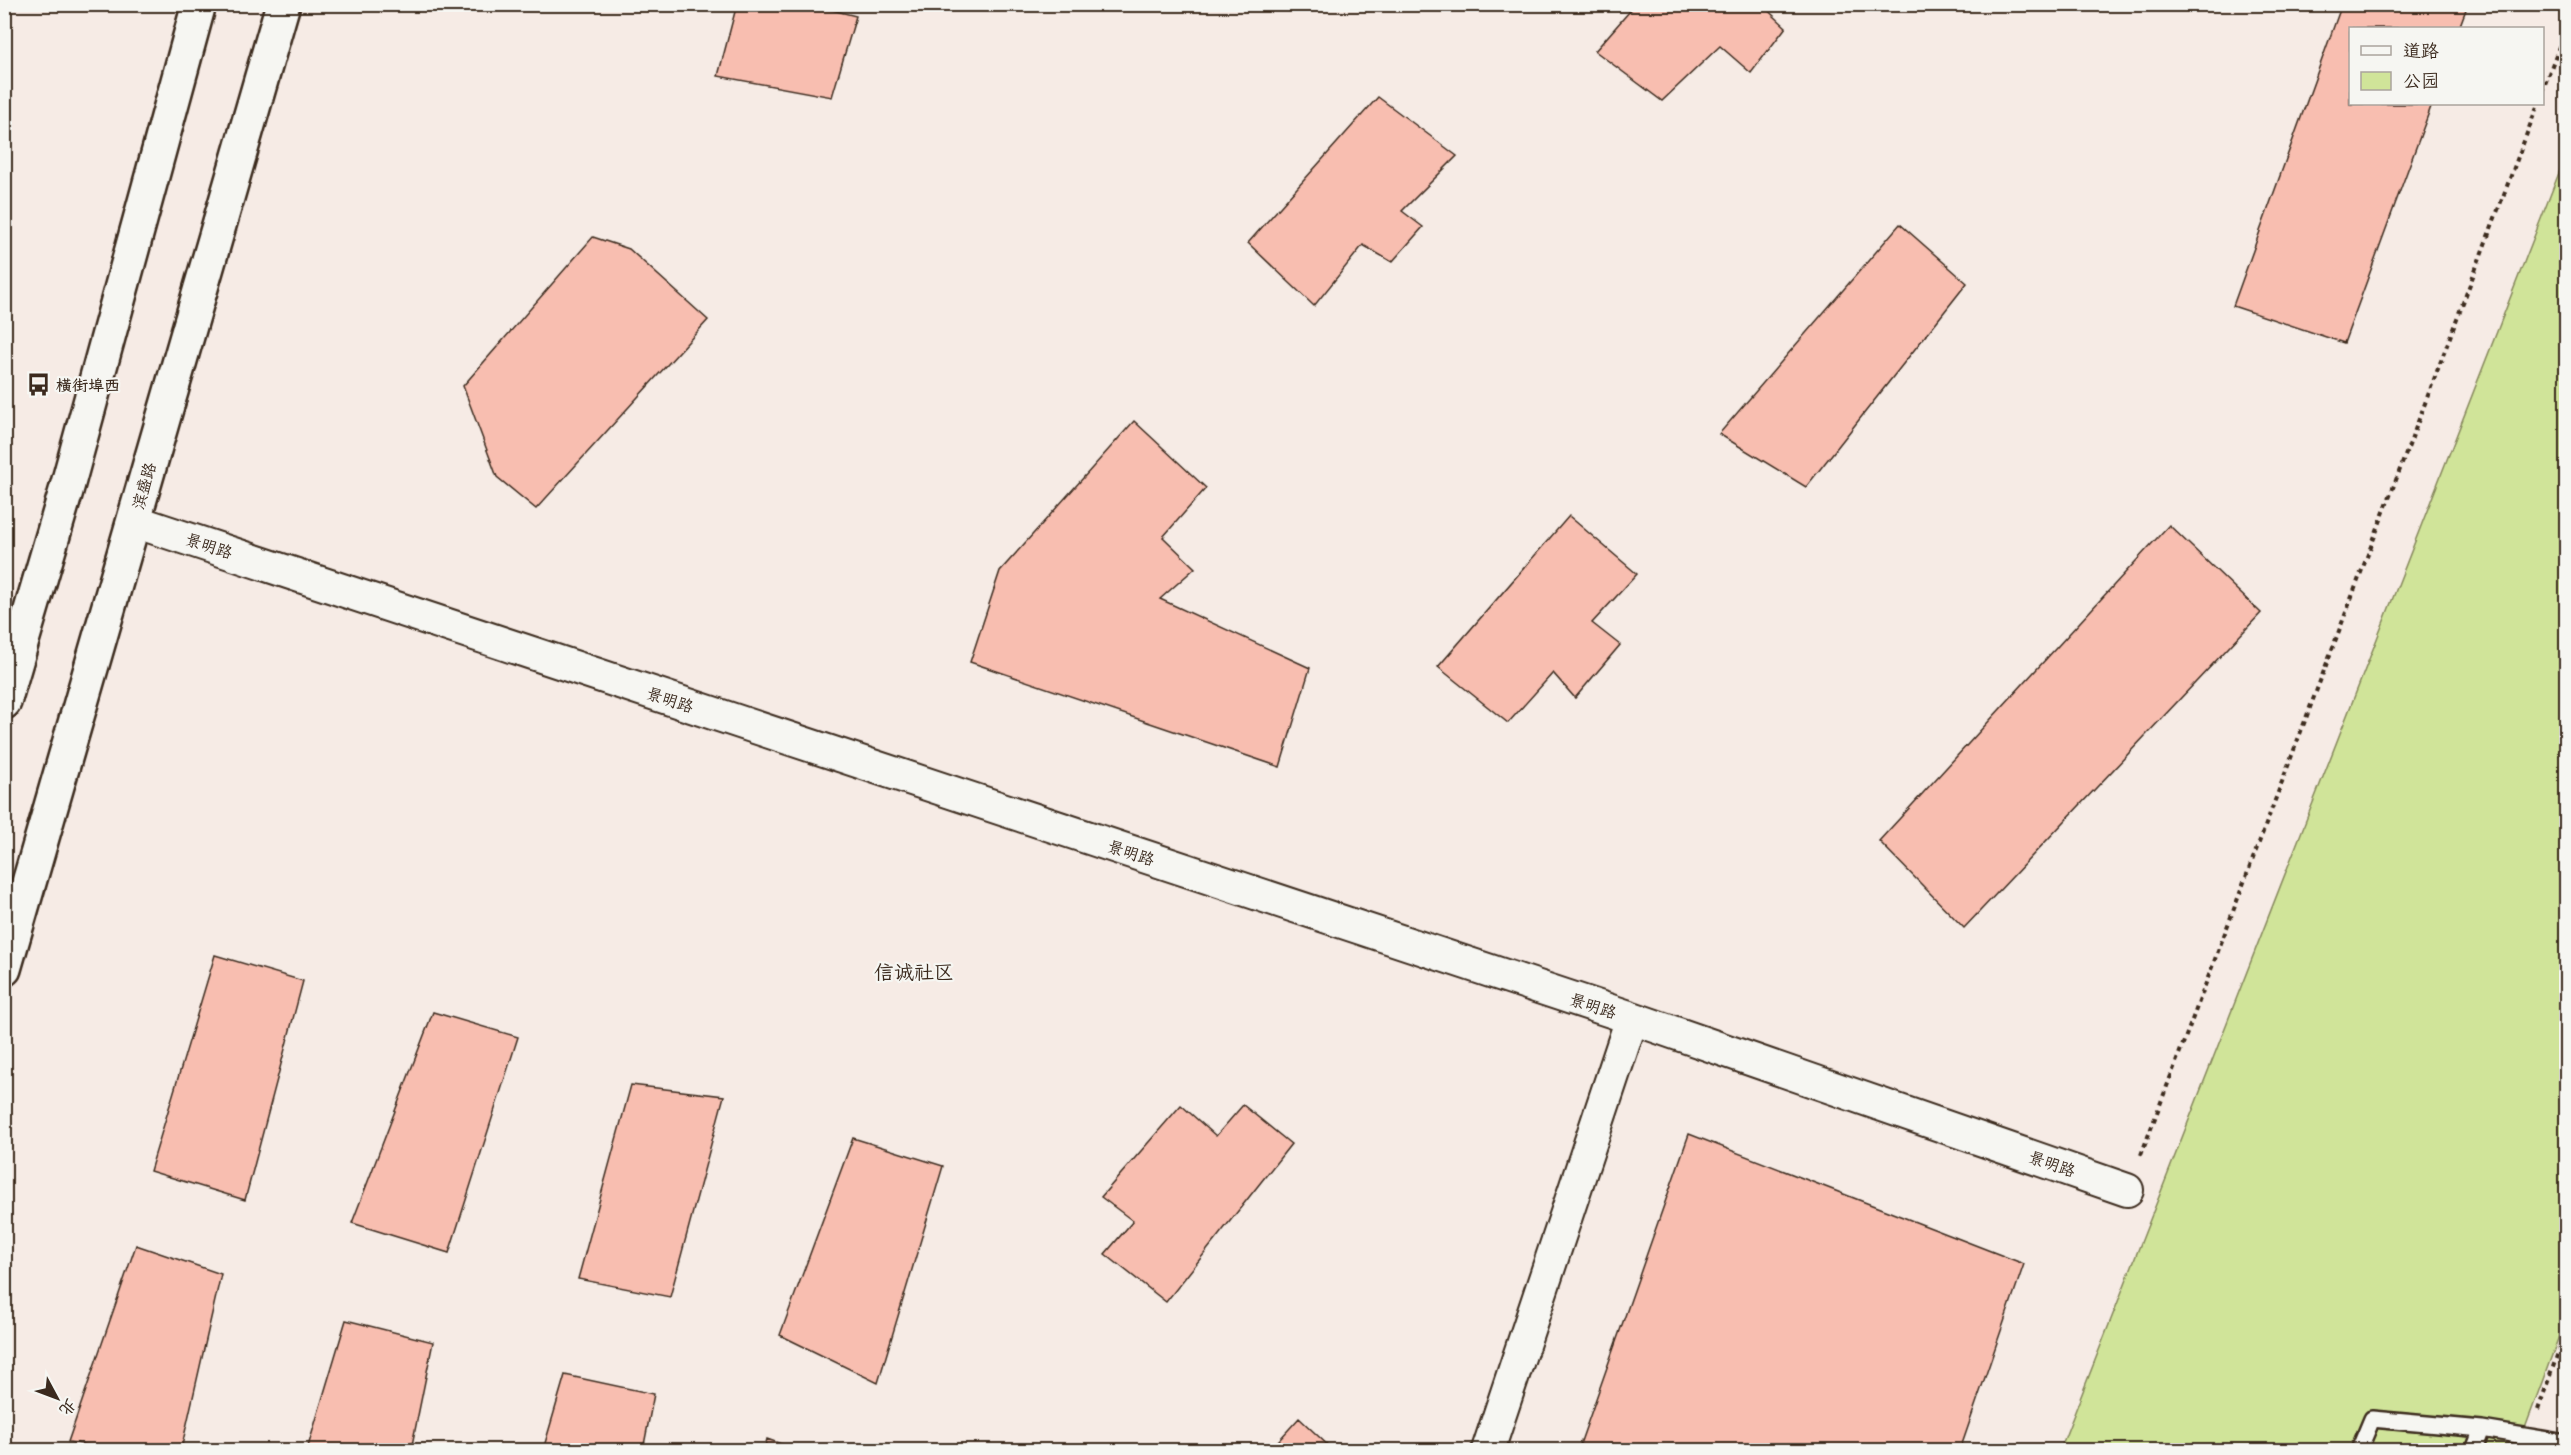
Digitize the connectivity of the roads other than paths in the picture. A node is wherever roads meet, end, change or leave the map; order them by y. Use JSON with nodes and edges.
{"nodes":[{"id":1,"x":199,"y":4,"type":"edge"},
{"id":2,"x":283,"y":4,"type":"edge"},
{"id":3,"x":134,"y":521,"type":"junction"},
{"id":4,"x":4,"y":702,"type":"edge"},
{"id":5,"x":4,"y":969,"type":"edge"},
{"id":6,"x":1632,"y":1018,"type":"junction"},
{"id":7,"x":2127,"y":1190,"type":"road end"},
{"id":8,"x":2482,"y":1429,"type":"junction"},
{"id":9,"x":2566,"y":1443,"type":"edge"},
{"id":10,"x":1488,"y":1450,"type":"edge"},
{"id":11,"x":2360,"y":1450,"type":"edge"},
{"id":12,"x":2474,"y":1450,"type":"edge"}],
"edges":[{"from":1,"to":4,"type":"main road"},
{"from":2,"to":3,"type":"main road","name":"滨盛路"},
{"from":3,"to":5,"type":"main road","name":"滨盛路"},
{"from":3,"to":6,"type":"street","name":"景明路"},
{"from":6,"to":7,"type":"street","name":"景明路"},
{"from":6,"to":10,"type":"street"},
{"from":8,"to":9,"type":"lane"},
{"from":8,"to":11,"type":"lane"},
{"from":8,"to":12,"type":"lane"}]}
